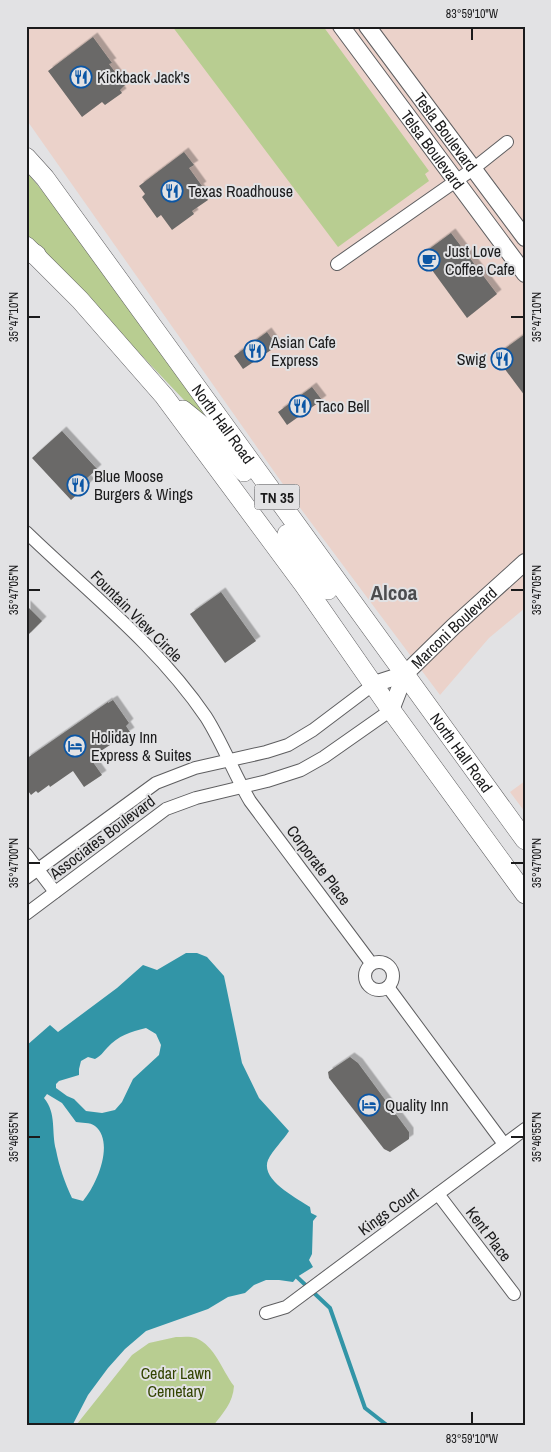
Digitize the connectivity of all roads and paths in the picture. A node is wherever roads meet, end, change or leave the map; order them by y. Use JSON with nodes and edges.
{"nodes":[{"id":1,"x":341,"y":26,"type":"edge"},
{"id":2,"x":367,"y":26,"type":"edge"},
{"id":3,"x":507,"y":142,"type":"dead end"},
{"id":4,"x":26,"y":157,"type":"edge"},
{"id":5,"x":473,"y":169,"type":"junction"},
{"id":6,"x":456,"y":180,"type":"junction"},
{"id":7,"x":525,"y":238,"type":"edge"},
{"id":8,"x":29,"y":250,"type":"edge"},
{"id":9,"x":337,"y":264,"type":"dead end"},
{"id":10,"x":525,"y":274,"type":"edge"},
{"id":11,"x":164,"y":396,"type":"junction"},
{"id":12,"x":26,"y":532,"type":"edge"},
{"id":13,"x":525,"y":562,"type":"edge"},
{"id":14,"x":405,"y":674,"type":"junction"},
{"id":15,"x":374,"y":684,"type":"junction"},
{"id":16,"x":391,"y":710,"type":"junction"},
{"id":17,"x":230,"y":760,"type":"junction"},
{"id":18,"x":242,"y":787,"type":"junction"},
{"id":19,"x":525,"y":840,"type":"edge"},
{"id":20,"x":26,"y":854,"type":"edge"},
{"id":21,"x":38,"y":869,"type":"junction"},
{"id":22,"x":26,"y":878,"type":"edge"},
{"id":23,"x":56,"y":892,"type":"junction"},
{"id":24,"x":525,"y":894,"type":"edge"},
{"id":25,"x":26,"y":914,"type":"edge"},
{"id":26,"x":371,"y":963,"type":"junction"},
{"id":27,"x":388,"y":987,"type":"junction"},
{"id":28,"x":525,"y":1129,"type":"edge"},
{"id":29,"x":504,"y":1144,"type":"junction"},
{"id":30,"x":438,"y":1194,"type":"junction"},
{"id":31,"x":514,"y":1294,"type":"dead end"},
{"id":32,"x":266,"y":1313,"type":"dead end"}],
"edges":[{"from":1,"to":6,"type":"main road","name":"Telsa Boulevard"},
{"from":2,"to":5,"type":"main road","name":"Tesla Boulevard"},
{"from":3,"to":5,"type":"street"},
{"from":4,"to":14,"type":"main road","name":"North Hall Road","number":"TN 35"},
{"from":5,"to":6,"type":"street"},
{"from":5,"to":7,"type":"main road","name":"Tesla Boulevard"},
{"from":6,"to":9,"type":"street"},
{"from":6,"to":10,"type":"main road","name":"Telsa Boulevard"},
{"from":8,"to":11,"type":"main road","name":"North Hall Road","number":"TN 35"},
{"from":11,"to":14,"type":"main road"},
{"from":11,"to":15,"type":"main road","name":"North Hall Road","number":"TN 35"},
{"from":12,"to":17,"type":"street","name":"Fountain View Circle"},
{"from":13,"to":14,"type":"main road","name":"Marconi Boulevard"},
{"from":14,"to":15,"type":"main road","name":"Marconi Boulevard"},
{"from":14,"to":16,"type":"main road","name":"Marconi Boulevard"},
{"from":14,"to":19,"type":"main road","name":"North Hall Road","number":"TN 35"},
{"from":15,"to":16,"type":"main road","name":"North Hall Road","number":"TN 35"},
{"from":15,"to":17,"type":"street","name":"Associates Boulevard"},
{"from":16,"to":18,"type":"street","name":"Associates Boulevard"},
{"from":16,"to":24,"type":"main road","name":"North Hall Road","number":"TN 35"},
{"from":17,"to":18,"type":"street","name":"Fountain View Circle"},
{"from":17,"to":21,"type":"street","name":"Associates Boulevard"},
{"from":18,"to":23,"type":"street","name":"Associates Boulevard"},
{"from":18,"to":26,"type":"street","name":"Corporate Place"},
{"from":20,"to":21,"type":"street"},
{"from":21,"to":22,"type":"street","name":"Associates Boulevard"},
{"from":21,"to":23,"type":"street"},
{"from":23,"to":25,"type":"street","name":"Associates Boulevard"},
{"from":26,"to":27,"type":"street"},
{"from":26,"to":27,"type":"street"},
{"from":27,"to":29,"type":"street"},
{"from":28,"to":29,"type":"street","name":"Kings Court"},
{"from":29,"to":30,"type":"street","name":"Kings Court"},
{"from":30,"to":31,"type":"street","name":"Kent Place"},
{"from":30,"to":32,"type":"street","name":"Kings Court"}]}
